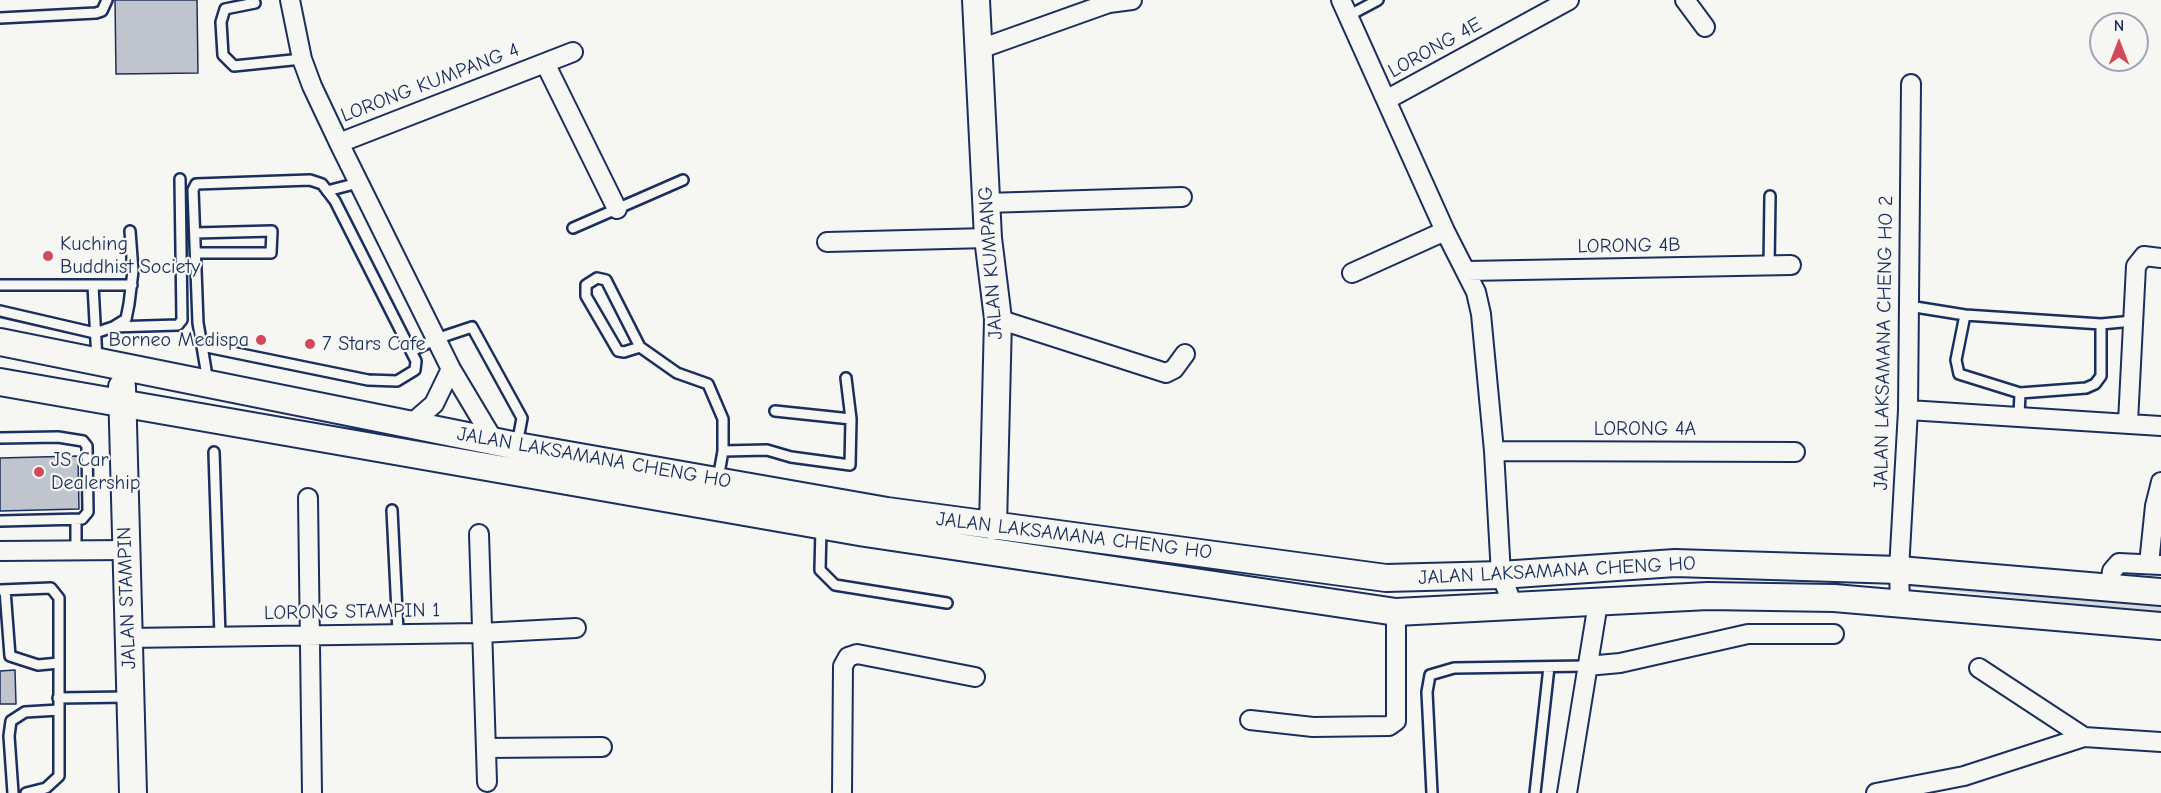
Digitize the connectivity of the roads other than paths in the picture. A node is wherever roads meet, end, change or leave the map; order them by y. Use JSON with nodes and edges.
{"nodes":[{"id":1,"x":107,"y":0,"type":"edge"},
{"id":2,"x":290,"y":0,"type":"edge"},
{"id":3,"x":976,"y":0,"type":"edge"},
{"id":4,"x":1132,"y":0,"type":"edge"},
{"id":5,"x":1378,"y":0,"type":"edge"},
{"id":6,"x":1569,"y":0,"type":"edge"},
{"id":7,"x":1685,"y":0,"type":"edge"},
{"id":8,"x":255,"y":3,"type":"dead end"},
{"id":9,"x":1344,"y":8,"type":"edge"},
{"id":10,"x":0,"y":18,"type":"edge"},
{"id":11,"x":1705,"y":27,"type":"dead end"},
{"id":12,"x":978,"y":50,"type":"junction"},
{"id":13,"x":573,"y":52,"type":"dead end"},
{"id":14,"x":302,"y":59,"type":"junction"},
{"id":15,"x":545,"y":63,"type":"junction"},
{"id":16,"x":1911,"y":84,"type":"dead end"},
{"id":17,"x":1386,"y":100,"type":"junction"},
{"id":18,"x":339,"y":143,"type":"junction"},
{"id":19,"x":180,"y":179,"type":"dead end"},
{"id":20,"x":683,"y":180,"type":"dead end"},
{"id":21,"x":358,"y":183,"type":"junction"},
{"id":22,"x":327,"y":191,"type":"junction"},
{"id":23,"x":1770,"y":196,"type":"dead end"},
{"id":24,"x":1182,"y":197,"type":"dead end"},
{"id":25,"x":986,"y":203,"type":"junction"},
{"id":26,"x":617,"y":209,"type":"junction"},
{"id":27,"x":573,"y":228,"type":"dead end"},
{"id":28,"x":130,"y":231,"type":"dead end"},
{"id":29,"x":1445,"y":231,"type":"junction"},
{"id":30,"x":195,"y":233,"type":"junction"},
{"id":31,"x":988,"y":238,"type":"junction"},
{"id":32,"x":827,"y":242,"type":"dead end"},
{"id":33,"x":197,"y":253,"type":"junction"},
{"id":34,"x":2161,"y":258,"type":"edge"},
{"id":35,"x":1791,"y":266,"type":"dead end"},
{"id":36,"x":1769,"y":267,"type":"junction"},
{"id":37,"x":1467,"y":271,"type":"junction"},
{"id":38,"x":1352,"y":273,"type":"dead end"},
{"id":39,"x":0,"y":285,"type":"edge"},
{"id":40,"x":93,"y":285,"type":"junction"},
{"id":41,"x":132,"y":285,"type":"junction"},
{"id":42,"x":1909,"y":306,"type":"junction"},
{"id":43,"x":0,"y":310,"type":"edge"},
{"id":44,"x":1965,"y":315,"type":"junction"},
{"id":45,"x":998,"y":319,"type":"junction"},
{"id":46,"x":2133,"y":321,"type":"junction"},
{"id":47,"x":2101,"y":324,"type":"junction"},
{"id":48,"x":113,"y":327,"type":"junction"},
{"id":49,"x":95,"y":333,"type":"junction"},
{"id":50,"x":436,"y":339,"type":"junction"},
{"id":51,"x":0,"y":342,"type":"edge"},
{"id":52,"x":202,"y":346,"type":"junction"},
{"id":53,"x":640,"y":347,"type":"junction"},
{"id":54,"x":412,"y":351,"type":"junction"},
{"id":55,"x":1185,"y":354,"type":"dead end"},
{"id":56,"x":0,"y":355,"type":"edge"},
{"id":57,"x":97,"y":362,"type":"junction"},
{"id":58,"x":452,"y":369,"type":"junction"},
{"id":59,"x":846,"y":378,"type":"dead end"},
{"id":60,"x":0,"y":381,"type":"edge"},
{"id":61,"x":205,"y":384,"type":"junction"},
{"id":62,"x":2020,"y":393,"type":"junction"},
{"id":63,"x":123,"y":404,"type":"junction"},
{"id":64,"x":1908,"y":410,"type":"junction"},
{"id":65,"x":775,"y":411,"type":"dead end"},
{"id":66,"x":2019,"y":416,"type":"junction"},
{"id":67,"x":851,"y":419,"type":"junction"},
{"id":68,"x":2128,"y":422,"type":"junction"},
{"id":69,"x":411,"y":424,"type":"junction"},
{"id":70,"x":2161,"y":426,"type":"edge"},
{"id":71,"x":0,"y":438,"type":"edge"},
{"id":72,"x":506,"y":444,"type":"junction"},
{"id":73,"x":723,"y":451,"type":"junction"},
{"id":74,"x":1494,"y":451,"type":"junction"},
{"id":75,"x":214,"y":452,"type":"dead end"},
{"id":76,"x":1795,"y":452,"type":"dead end"},
{"id":77,"x":718,"y":481,"type":"junction"},
{"id":78,"x":2161,"y":482,"type":"edge"},
{"id":79,"x":308,"y":498,"type":"dead end"},
{"id":80,"x":392,"y":510,"type":"dead end"},
{"id":81,"x":76,"y":520,"type":"junction"},
{"id":82,"x":0,"y":521,"type":"edge"},
{"id":83,"x":822,"y":526,"type":"junction"},
{"id":84,"x":993,"y":526,"type":"junction"},
{"id":85,"x":478,"y":534,"type":"dead end"},
{"id":86,"x":76,"y":550,"type":"junction"},
{"id":87,"x":124,"y":550,"type":"junction"},
{"id":88,"x":0,"y":551,"type":"edge"},
{"id":89,"x":2155,"y":564,"type":"edge"},
{"id":90,"x":1899,"y":570,"type":"junction"},
{"id":91,"x":1501,"y":575,"type":"junction"},
{"id":92,"x":2110,"y":587,"type":"junction"},
{"id":93,"x":3,"y":590,"type":"edge"},
{"id":94,"x":2161,"y":592,"type":"edge"},
{"id":95,"x":947,"y":603,"type":"dead end"},
{"id":96,"x":1598,"y":603,"type":"junction"},
{"id":97,"x":1900,"y":603,"type":"junction"},
{"id":98,"x":1513,"y":605,"type":"junction"},
{"id":99,"x":1396,"y":612,"type":"junction"},
{"id":100,"x":2161,"y":626,"type":"edge"},
{"id":101,"x":576,"y":628,"type":"dead end"},
{"id":102,"x":398,"y":632,"type":"junction"},
{"id":103,"x":481,"y":633,"type":"junction"},
{"id":104,"x":311,"y":634,"type":"junction"},
{"id":105,"x":1834,"y":634,"type":"dead end"},
{"id":106,"x":220,"y":636,"type":"junction"},
{"id":107,"x":128,"y":638,"type":"junction"},
{"id":108,"x":59,"y":663,"type":"junction"},
{"id":109,"x":1549,"y":666,"type":"junction"},
{"id":110,"x":1587,"y":666,"type":"junction"},
{"id":111,"x":1979,"y":668,"type":"dead end"},
{"id":112,"x":975,"y":677,"type":"dead end"},
{"id":113,"x":130,"y":697,"type":"junction"},
{"id":114,"x":58,"y":698,"type":"junction"},
{"id":115,"x":59,"y":710,"type":"junction"},
{"id":116,"x":1250,"y":720,"type":"dead end"},
{"id":117,"x":2084,"y":737,"type":"junction"},
{"id":118,"x":2161,"y":742,"type":"edge"},
{"id":119,"x":602,"y":747,"type":"dead end"},
{"id":120,"x":486,"y":748,"type":"junction"},
{"id":121,"x":488,"y":782,"type":"dead end"},
{"id":122,"x":13,"y":793,"type":"edge"},
{"id":123,"x":26,"y":793,"type":"edge"},
{"id":124,"x":133,"y":793,"type":"edge"},
{"id":125,"x":312,"y":793,"type":"edge"},
{"id":126,"x":842,"y":793,"type":"edge"},
{"id":127,"x":1432,"y":793,"type":"edge"},
{"id":128,"x":1534,"y":793,"type":"edge"},
{"id":129,"x":1567,"y":793,"type":"edge"},
{"id":130,"x":1876,"y":793,"type":"edge"}],
"edges":[{"from":1,"to":10,"type":"lane"},
{"from":2,"to":14,"type":"street","name":"LORONG KUMPANG 4"},
{"from":3,"to":12,"type":"main road","name":"JALAN KUMPANG"},
{"from":4,"to":12,"type":"street"},
{"from":5,"to":9,"type":"lane"},
{"from":6,"to":17,"type":"street","name":"LORONG 4E"},
{"from":7,"to":11,"type":"street"},
{"from":8,"to":14,"type":"lane"},
{"from":9,"to":17,"type":"street"},
{"from":12,"to":25,"type":"main road","name":"JALAN KUMPANG"},
{"from":13,"to":15,"type":"street","name":"LORONG KUMPANG 4"},
{"from":14,"to":18,"type":"street","name":"LORONG KUMPANG 4"},
{"from":15,"to":18,"type":"street","name":"LORONG KUMPANG 4"},
{"from":15,"to":26,"type":"street","name":"LORONG KUMPANG 4"},
{"from":16,"to":42,"type":"street","name":"JALAN LAKSAMANA CHENG HO 2"},
{"from":17,"to":29,"type":"street"},
{"from":18,"to":21,"type":"street"},
{"from":19,"to":48,"type":"lane"},
{"from":20,"to":26,"type":"lane"},
{"from":21,"to":22,"type":"lane"},
{"from":21,"to":50,"type":"street"},
{"from":22,"to":30,"type":"lane"},
{"from":22,"to":54,"type":"lane"},
{"from":23,"to":36,"type":"lane"},
{"from":24,"to":25,"type":"street"},
{"from":25,"to":31,"type":"main road","name":"JALAN KUMPANG"},
{"from":26,"to":27,"type":"lane"},
{"from":28,"to":41,"type":"lane"},
{"from":29,"to":37,"type":"street"},
{"from":29,"to":38,"type":"street"},
{"from":30,"to":33,"type":"lane"},
{"from":30,"to":33,"type":"lane"},
{"from":31,"to":32,"type":"street"},
{"from":31,"to":45,"type":"main road","name":"JALAN KUMPANG"},
{"from":33,"to":52,"type":"lane"},
{"from":34,"to":46,"type":"street"},
{"from":35,"to":36,"type":"street","name":"LORONG 4B"},
{"from":36,"to":37,"type":"street","name":"LORONG 4B"},
{"from":37,"to":74,"type":"street"},
{"from":39,"to":40,"type":"lane"},
{"from":40,"to":41,"type":"lane"},
{"from":40,"to":49,"type":"lane"},
{"from":41,"to":48,"type":"lane"},
{"from":42,"to":44,"type":"lane"},
{"from":42,"to":64,"type":"street","name":"JALAN LAKSAMANA CHENG HO 2"},
{"from":43,"to":49,"type":"lane"},
{"from":44,"to":47,"type":"lane"},
{"from":44,"to":62,"type":"lane"},
{"from":45,"to":55,"type":"street"},
{"from":45,"to":84,"type":"main road","name":"JALAN KUMPANG"},
{"from":46,"to":47,"type":"lane"},
{"from":46,"to":68,"type":"street"},
{"from":47,"to":62,"type":"lane"},
{"from":48,"to":49,"type":"lane"},
{"from":49,"to":57,"type":"lane"},
{"from":50,"to":54,"type":"lane"},
{"from":50,"to":58,"type":"street"},
{"from":50,"to":72,"type":"lane"},
{"from":51,"to":57,"type":"main road","name":"JALAN LAKSAMANA CHENG HO"},
{"from":52,"to":54,"type":"lane"},
{"from":52,"to":61,"type":"lane"},
{"from":53,"to":53,"type":"lane"},
{"from":53,"to":73,"type":"lane"},
{"from":56,"to":63,"type":"main road"},
{"from":57,"to":61,"type":"main road","name":"JALAN LAKSAMANA CHENG HO"},
{"from":58,"to":69,"type":"street"},
{"from":58,"to":72,"type":"street"},
{"from":59,"to":67,"type":"lane"},
{"from":60,"to":63,"type":"main road","name":"JALAN LAKSAMANA CHENG HO"},
{"from":61,"to":69,"type":"main road","name":"JALAN LAKSAMANA CHENG HO"},
{"from":62,"to":66,"type":"lane"},
{"from":63,"to":83,"type":"main road","name":"JALAN LAKSAMANA CHENG HO"},
{"from":63,"to":87,"type":"main road","name":"JALAN STAMPIN"},
{"from":64,"to":66,"type":"street"},
{"from":64,"to":90,"type":"street","name":"JALAN LAKSAMANA CHENG HO 2"},
{"from":65,"to":67,"type":"lane"},
{"from":66,"to":68,"type":"street"},
{"from":67,"to":73,"type":"lane"},
{"from":68,"to":70,"type":"street"},
{"from":69,"to":72,"type":"main road","name":"JALAN LAKSAMANA CHENG HO"},
{"from":71,"to":81,"type":"lane"},
{"from":72,"to":77,"type":"main road","name":"JALAN LAKSAMANA CHENG HO"},
{"from":73,"to":77,"type":"lane"},
{"from":74,"to":76,"type":"street","name":"LORONG 4A"},
{"from":74,"to":91,"type":"street"},
{"from":75,"to":106,"type":"lane"},
{"from":77,"to":84,"type":"main road","name":"JALAN LAKSAMANA CHENG HO"},
{"from":78,"to":89,"type":"street"},
{"from":79,"to":104,"type":"street"},
{"from":80,"to":102,"type":"lane"},
{"from":81,"to":82,"type":"lane"},
{"from":81,"to":86,"type":"lane"},
{"from":83,"to":95,"type":"lane"},
{"from":83,"to":99,"type":"main road","name":"JALAN LAKSAMANA CHENG HO"},
{"from":84,"to":91,"type":"main road","name":"JALAN LAKSAMANA CHENG HO"},
{"from":85,"to":103,"type":"street"},
{"from":86,"to":87,"type":"street"},
{"from":86,"to":88,"type":"street"},
{"from":87,"to":107,"type":"main road","name":"JALAN STAMPIN"},
{"from":89,"to":92,"type":"street"},
{"from":90,"to":91,"type":"main road","name":"JALAN LAKSAMANA CHENG HO"},
{"from":90,"to":92,"type":"main road","name":"JALAN LAKSAMANA CHENG HO"},
{"from":90,"to":97,"type":"street","name":"JALAN LAKSAMANA CHENG HO 2"},
{"from":91,"to":98,"type":"street"},
{"from":92,"to":94,"type":"main road","name":"JALAN LAKSAMANA CHENG HO"},
{"from":93,"to":108,"type":"lane"},
{"from":93,"to":108,"type":"lane"},
{"from":96,"to":97,"type":"main road","name":"JALAN LAKSAMANA CHENG HO"},
{"from":96,"to":98,"type":"main road","name":"JALAN LAKSAMANA CHENG HO"},
{"from":96,"to":110,"type":"street"},
{"from":97,"to":100,"type":"main road","name":"JALAN LAKSAMANA CHENG HO"},
{"from":98,"to":99,"type":"main road","name":"JALAN LAKSAMANA CHENG HO"},
{"from":99,"to":116,"type":"street"},
{"from":101,"to":103,"type":"street","name":"LORONG STAMPIN 1"},
{"from":102,"to":103,"type":"street","name":"LORONG STAMPIN 1"},
{"from":102,"to":104,"type":"street","name":"LORONG STAMPIN 1"},
{"from":103,"to":120,"type":"street"},
{"from":104,"to":106,"type":"street","name":"LORONG STAMPIN 1"},
{"from":104,"to":125,"type":"street"},
{"from":105,"to":110,"type":"street"},
{"from":106,"to":107,"type":"street","name":"LORONG STAMPIN 1"},
{"from":107,"to":113,"type":"main road","name":"JALAN STAMPIN"},
{"from":108,"to":114,"type":"lane"},
{"from":109,"to":110,"type":"lane"},
{"from":109,"to":127,"type":"lane"},
{"from":109,"to":128,"type":"lane"},
{"from":110,"to":129,"type":"street"},
{"from":111,"to":117,"type":"street"},
{"from":112,"to":126,"type":"street"},
{"from":113,"to":114,"type":"lane"},
{"from":113,"to":124,"type":"main road","name":"JALAN STAMPIN"},
{"from":114,"to":115,"type":"lane"},
{"from":115,"to":122,"type":"lane"},
{"from":115,"to":123,"type":"lane"},
{"from":117,"to":118,"type":"street"},
{"from":117,"to":130,"type":"street"},
{"from":119,"to":120,"type":"street"},
{"from":120,"to":121,"type":"street"}]}
